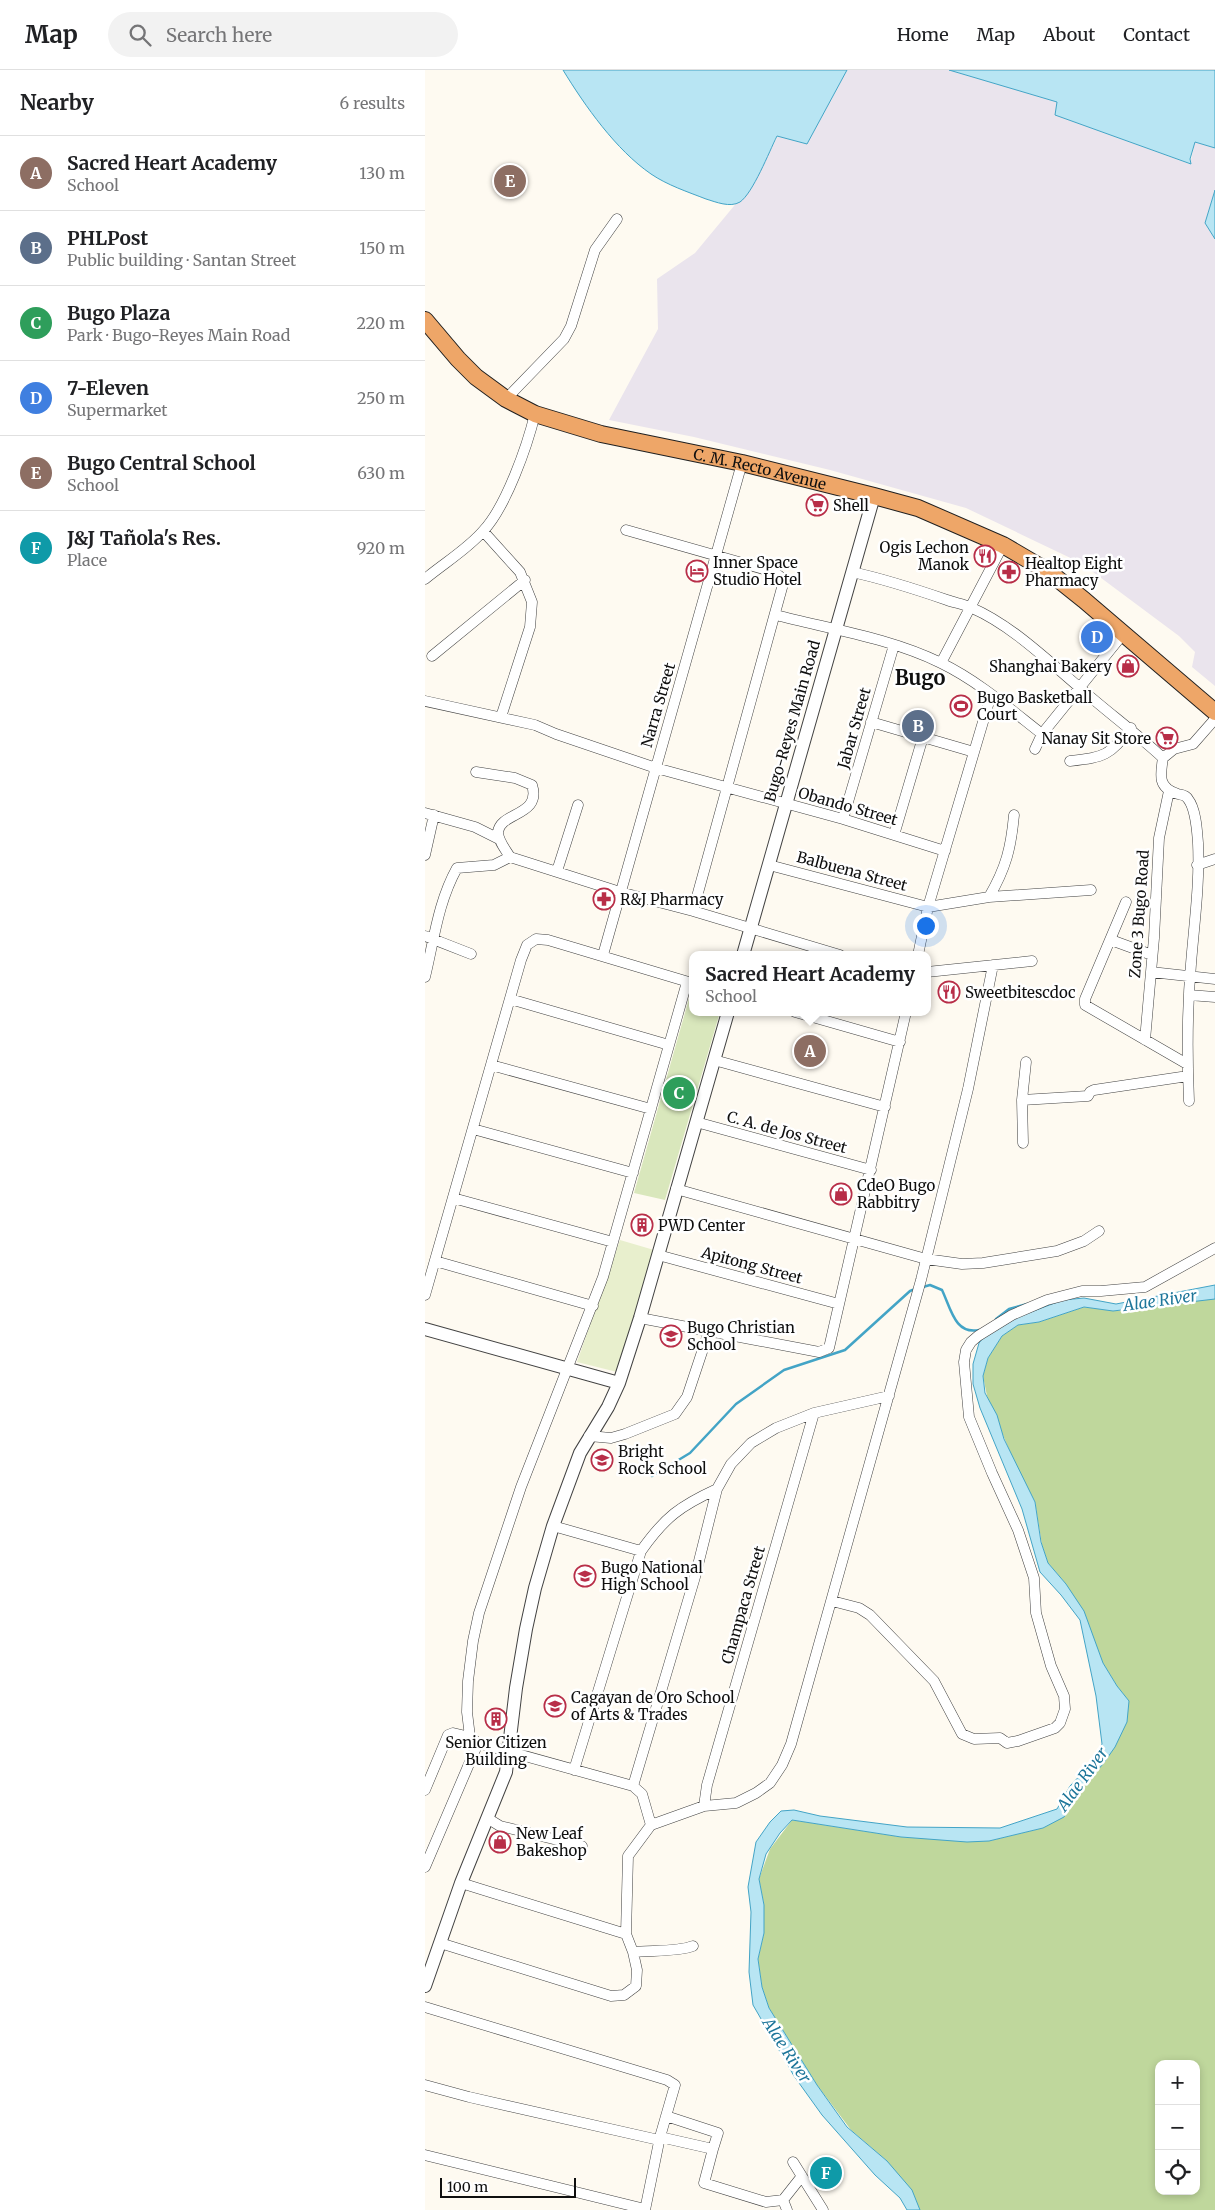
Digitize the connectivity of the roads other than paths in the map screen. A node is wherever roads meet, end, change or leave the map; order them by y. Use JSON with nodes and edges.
{"nodes":[{"id":1,"x":617,"y":219,"type":"dead end"},
{"id":2,"x":425,"y":320,"type":"edge"},
{"id":3,"x":506,"y":399,"type":"junction"},
{"id":4,"x":535,"y":414,"type":"junction"},
{"id":5,"x":742,"y":464,"type":"junction"},
{"id":6,"x":873,"y":496,"type":"junction"},
{"id":7,"x":626,"y":530,"type":"dead end"},
{"id":8,"x":483,"y":531,"type":"junction"},
{"id":9,"x":1003,"y":546,"type":"junction"},
{"id":10,"x":716,"y":555,"type":"junction"},
{"id":11,"x":852,"y":572,"type":"junction"},
{"id":12,"x":425,"y":579,"type":"edge"},
{"id":13,"x":525,"y":580,"type":"junction"},
{"id":14,"x":972,"y":608,"type":"junction"},
{"id":15,"x":776,"y":615,"type":"junction"},
{"id":16,"x":836,"y":630,"type":"junction"},
{"id":17,"x":1123,"y":634,"type":"junction"},
{"id":18,"x":894,"y":645,"type":"junction"},
{"id":19,"x":432,"y":656,"type":"dead end"},
{"id":20,"x":941,"y":663,"type":"junction"},
{"id":21,"x":1078,"y":687,"type":"junction"},
{"id":22,"x":991,"y":695,"type":"junction"},
{"id":23,"x":425,"y":701,"type":"edge"},
{"id":24,"x":1215,"y":712,"type":"edge"},
{"id":25,"x":501,"y":717,"type":"junction"},
{"id":26,"x":1215,"y":719,"type":"edge"},
{"id":27,"x":871,"y":722,"type":"junction"},
{"id":28,"x":1131,"y":728,"type":"junction"},
{"id":29,"x":1042,"y":734,"type":"junction"},
{"id":30,"x":923,"y":737,"type":"junction"},
{"id":31,"x":1035,"y":749,"type":"dead end"},
{"id":32,"x":974,"y":752,"type":"junction"},
{"id":33,"x":1163,"y":758,"type":"junction"},
{"id":34,"x":1070,"y":761,"type":"dead end"},
{"id":35,"x":656,"y":768,"type":"junction"},
{"id":36,"x":476,"y":772,"type":"dead end"},
{"id":37,"x":725,"y":788,"type":"junction"},
{"id":38,"x":1169,"y":791,"type":"junction"},
{"id":39,"x":785,"y":804,"type":"junction"},
{"id":40,"x":577,"y":805,"type":"dead end"},
{"id":41,"x":430,"y":814,"type":"edge"},
{"id":42,"x":1014,"y":815,"type":"dead end"},
{"id":43,"x":843,"y":819,"type":"junction"},
{"id":44,"x":894,"y":835,"type":"junction"},
{"id":45,"x":499,"y":839,"type":"junction"},
{"id":46,"x":945,"y":850,"type":"junction"},
{"id":47,"x":425,"y":855,"type":"edge"},
{"id":48,"x":510,"y":857,"type":"junction"},
{"id":49,"x":1215,"y":859,"type":"edge"},
{"id":50,"x":769,"y":865,"type":"junction"},
{"id":51,"x":1197,"y":865,"type":"junction"},
{"id":52,"x":557,"y":871,"type":"junction"},
{"id":53,"x":1091,"y":890,"type":"dead end"},
{"id":54,"x":620,"y":892,"type":"junction"},
{"id":55,"x":989,"y":897,"type":"junction"},
{"id":56,"x":1126,"y":902,"type":"dead end"},
{"id":57,"x":928,"y":907,"type":"junction"},
{"id":58,"x":693,"y":911,"type":"junction"},
{"id":59,"x":750,"y":928,"type":"junction"},
{"id":60,"x":429,"y":937,"type":"edge"},
{"id":61,"x":1111,"y":940,"type":"junction"},
{"id":62,"x":744,"y":951,"type":"edge"},
{"id":63,"x":827,"y":951,"type":"edge"},
{"id":64,"x":919,"y":951,"type":"edge"},
{"id":65,"x":471,"y":954,"type":"dead end"},
{"id":66,"x":603,"y":955,"type":"junction"},
{"id":67,"x":1152,"y":955,"type":"junction"},
{"id":68,"x":1032,"y":961,"type":"dead end"},
{"id":69,"x":993,"y":965,"type":"junction"},
{"id":70,"x":931,"y":972,"type":"edge"},
{"id":71,"x":1151,"y":972,"type":"junction"},
{"id":72,"x":1190,"y":976,"type":"junction"},
{"id":73,"x":425,"y":977,"type":"edge"},
{"id":74,"x":1215,"y":979,"type":"edge"},
{"id":75,"x":689,"y":983,"type":"edge"},
{"id":76,"x":689,"y":986,"type":"edge"},
{"id":77,"x":1189,"y":995,"type":"junction"},
{"id":78,"x":1215,"y":997,"type":"edge"},
{"id":79,"x":510,"y":999,"type":"junction"},
{"id":80,"x":727,"y":1016,"type":"edge"},
{"id":81,"x":809,"y":1016,"type":"edge"},
{"id":82,"x":905,"y":1016,"type":"edge"},
{"id":83,"x":1145,"y":1040,"type":"junction"},
{"id":84,"x":900,"y":1042,"type":"junction"},
{"id":85,"x":669,"y":1044,"type":"junction"},
{"id":86,"x":714,"y":1060,"type":"junction"},
{"id":87,"x":1026,"y":1062,"type":"dead end"},
{"id":88,"x":1187,"y":1064,"type":"junction"},
{"id":89,"x":491,"y":1065,"type":"junction"},
{"id":90,"x":1188,"y":1076,"type":"junction"},
{"id":91,"x":1022,"y":1100,"type":"junction"},
{"id":92,"x":1189,"y":1101,"type":"dead end"},
{"id":93,"x":885,"y":1107,"type":"junction"},
{"id":94,"x":651,"y":1109,"type":"junction"},
{"id":95,"x":696,"y":1122,"type":"junction"},
{"id":96,"x":473,"y":1129,"type":"junction"},
{"id":97,"x":1023,"y":1143,"type":"dead end"},
{"id":98,"x":871,"y":1170,"type":"junction"},
{"id":99,"x":633,"y":1173,"type":"junction"},
{"id":100,"x":676,"y":1189,"type":"junction"},
{"id":101,"x":453,"y":1198,"type":"junction"},
{"id":102,"x":1099,"y":1231,"type":"dead end"},
{"id":103,"x":854,"y":1238,"type":"junction"},
{"id":104,"x":613,"y":1242,"type":"junction"},
{"id":105,"x":1215,"y":1248,"type":"edge"},
{"id":106,"x":658,"y":1256,"type":"junction"},
{"id":107,"x":926,"y":1258,"type":"junction"},
{"id":108,"x":435,"y":1260,"type":"junction"},
{"id":109,"x":425,"y":1295,"type":"edge"},
{"id":110,"x":839,"y":1304,"type":"junction"},
{"id":111,"x":593,"y":1306,"type":"junction"},
{"id":112,"x":640,"y":1318,"type":"junction"},
{"id":113,"x":425,"y":1329,"type":"edge"},
{"id":114,"x":709,"y":1331,"type":"junction"},
{"id":115,"x":568,"y":1369,"type":"junction"},
{"id":116,"x":619,"y":1383,"type":"junction"},
{"id":117,"x":889,"y":1396,"type":"junction"},
{"id":118,"x":814,"y":1413,"type":"junction"},
{"id":119,"x":589,"y":1436,"type":"junction"},
{"id":120,"x":717,"y":1489,"type":"junction"},
{"id":121,"x":553,"y":1526,"type":"junction"},
{"id":122,"x":641,"y":1551,"type":"junction"},
{"id":123,"x":831,"y":1601,"type":"junction"},
{"id":124,"x":474,"y":1740,"type":"junction"},
{"id":125,"x":509,"y":1752,"type":"junction"},
{"id":126,"x":573,"y":1770,"type":"junction"},
{"id":127,"x":633,"y":1786,"type":"junction"},
{"id":128,"x":425,"y":1790,"type":"edge"},
{"id":129,"x":703,"y":1806,"type":"junction"},
{"id":130,"x":487,"y":1818,"type":"junction"},
{"id":131,"x":651,"y":1825,"type":"junction"},
{"id":132,"x":582,"y":1846,"type":"dead end"},
{"id":133,"x":425,"y":1868,"type":"edge"},
{"id":134,"x":461,"y":1884,"type":"junction"},
{"id":135,"x":626,"y":1934,"type":"junction"},
{"id":136,"x":440,"y":1943,"type":"junction"},
{"id":137,"x":693,"y":1946,"type":"dead end"},
{"id":138,"x":633,"y":1952,"type":"junction"},
{"id":139,"x":425,"y":1986,"type":"edge"},
{"id":140,"x":425,"y":2007,"type":"edge"},
{"id":141,"x":425,"y":2084,"type":"edge"},
{"id":142,"x":666,"y":2116,"type":"junction"},
{"id":143,"x":659,"y":2139,"type":"junction"},
{"id":144,"x":713,"y":2149,"type":"junction"},
{"id":145,"x":425,"y":2155,"type":"edge"},
{"id":146,"x":793,"y":2162,"type":"dead end"},
{"id":147,"x":802,"y":2176,"type":"junction"},
{"id":148,"x":785,"y":2205,"type":"edge"},
{"id":149,"x":645,"y":2210,"type":"edge"},
{"id":150,"x":823,"y":2210,"type":"edge"}],
"edges":[{"from":1,"to":3,"type":"street"},
{"from":2,"to":3,"type":"highway","name":"C. M. Recto Avenue"},
{"from":3,"to":4,"type":"highway","name":"C. M. Recto Avenue"},
{"from":4,"to":5,"type":"highway","name":"C. M. Recto Avenue"},
{"from":4,"to":8,"type":"street"},
{"from":5,"to":6,"type":"highway","name":"C. M. Recto Avenue"},
{"from":5,"to":10,"type":"street","name":"Narra Street"},
{"from":6,"to":9,"type":"highway","name":"C. M. Recto Avenue"},
{"from":6,"to":11,"type":"street","name":"Bugo-Reyes Main Road"},
{"from":7,"to":10,"type":"street"},
{"from":8,"to":12,"type":"street"},
{"from":8,"to":13,"type":"street"},
{"from":9,"to":14,"type":"street"},
{"from":9,"to":17,"type":"highway","name":"C. M. Recto Avenue"},
{"from":10,"to":15,"type":"street"},
{"from":10,"to":35,"type":"street","name":"Narra Street"},
{"from":11,"to":14,"type":"street"},
{"from":11,"to":16,"type":"street","name":"Bugo-Reyes Main Road"},
{"from":13,"to":19,"type":"street"},
{"from":13,"to":25,"type":"street"},
{"from":14,"to":20,"type":"street"},
{"from":14,"to":21,"type":"street"},
{"from":15,"to":16,"type":"street"},
{"from":15,"to":37,"type":"street"},
{"from":16,"to":18,"type":"street"},
{"from":16,"to":39,"type":"street","name":"Bugo-Reyes Main Road"},
{"from":17,"to":21,"type":"street"},
{"from":17,"to":24,"type":"highway","name":"C. M. Recto Avenue"},
{"from":18,"to":20,"type":"street"},
{"from":18,"to":27,"type":"street","name":"Jabar Street"},
{"from":20,"to":22,"type":"street"},
{"from":21,"to":28,"type":"street"},
{"from":21,"to":29,"type":"street"},
{"from":22,"to":29,"type":"street"},
{"from":22,"to":32,"type":"street"},
{"from":23,"to":25,"type":"street","name":"Obando Street"},
{"from":25,"to":35,"type":"street","name":"Obando Street"},
{"from":26,"to":33,"type":"street"},
{"from":27,"to":30,"type":"street"},
{"from":27,"to":43,"type":"street","name":"Jabar Street"},
{"from":28,"to":33,"type":"street"},
{"from":28,"to":34,"type":"street"},
{"from":29,"to":31,"type":"street"},
{"from":30,"to":32,"type":"street"},
{"from":30,"to":44,"type":"street"},
{"from":32,"to":46,"type":"street"},
{"from":33,"to":38,"type":"street"},
{"from":35,"to":37,"type":"street","name":"Obando Street"},
{"from":35,"to":54,"type":"street","name":"Narra Street"},
{"from":36,"to":45,"type":"street"},
{"from":37,"to":39,"type":"street","name":"Obando Street"},
{"from":37,"to":58,"type":"street"},
{"from":38,"to":51,"type":"street"},
{"from":38,"to":67,"type":"street","name":"Zone 3 Bugo Road"},
{"from":39,"to":43,"type":"street","name":"Obando Street"},
{"from":39,"to":50,"type":"street","name":"Bugo-Reyes Main Road"},
{"from":40,"to":52,"type":"street"},
{"from":41,"to":45,"type":"street"},
{"from":41,"to":47,"type":"street"},
{"from":42,"to":55,"type":"street"},
{"from":43,"to":44,"type":"street","name":"Obando Street"},
{"from":44,"to":46,"type":"street","name":"Obando Street"},
{"from":45,"to":48,"type":"street"},
{"from":46,"to":57,"type":"street"},
{"from":48,"to":52,"type":"street"},
{"from":48,"to":60,"type":"street"},
{"from":49,"to":51,"type":"street"},
{"from":50,"to":57,"type":"street","name":"Balbuena Street"},
{"from":50,"to":59,"type":"street","name":"Bugo-Reyes Main Road"},
{"from":51,"to":72,"type":"street"},
{"from":52,"to":54,"type":"street"},
{"from":53,"to":55,"type":"street"},
{"from":54,"to":58,"type":"street"},
{"from":54,"to":66,"type":"street","name":"Narra Street"},
{"from":55,"to":57,"type":"street"},
{"from":56,"to":61,"type":"street"},
{"from":57,"to":64,"type":"street"},
{"from":58,"to":59,"type":"street"},
{"from":59,"to":62,"type":"street","name":"Bugo-Reyes Main Road"},
{"from":59,"to":63,"type":"street"},
{"from":60,"to":65,"type":"street"},
{"from":60,"to":73,"type":"street"},
{"from":61,"to":67,"type":"street"},
{"from":61,"to":83,"type":"street"},
{"from":66,"to":75,"type":"street"},
{"from":66,"to":79,"type":"street"},
{"from":67,"to":71,"type":"street","name":"Zone 3 Bugo Road"},
{"from":68,"to":69,"type":"street"},
{"from":69,"to":70,"type":"street"},
{"from":69,"to":107,"type":"street"},
{"from":71,"to":72,"type":"street"},
{"from":71,"to":83,"type":"street","name":"Zone 3 Bugo Road"},
{"from":72,"to":74,"type":"street"},
{"from":72,"to":77,"type":"street"},
{"from":76,"to":85,"type":"street"},
{"from":77,"to":78,"type":"street"},
{"from":77,"to":88,"type":"street"},
{"from":79,"to":85,"type":"street"},
{"from":79,"to":89,"type":"street"},
{"from":80,"to":86,"type":"street"},
{"from":81,"to":84,"type":"street"},
{"from":82,"to":84,"type":"street"},
{"from":83,"to":88,"type":"street"},
{"from":84,"to":93,"type":"street"},
{"from":85,"to":94,"type":"street"},
{"from":86,"to":93,"type":"street"},
{"from":86,"to":95,"type":"street"},
{"from":87,"to":91,"type":"street"},
{"from":88,"to":90,"type":"street"},
{"from":89,"to":94,"type":"street"},
{"from":89,"to":96,"type":"street"},
{"from":90,"to":91,"type":"street"},
{"from":90,"to":92,"type":"street"},
{"from":91,"to":97,"type":"street"},
{"from":93,"to":98,"type":"street"},
{"from":94,"to":99,"type":"street"},
{"from":95,"to":98,"type":"street","name":"C. A. de Jos Street"},
{"from":95,"to":100,"type":"street"},
{"from":96,"to":99,"type":"street"},
{"from":96,"to":101,"type":"street"},
{"from":98,"to":103,"type":"street"},
{"from":99,"to":104,"type":"street"},
{"from":100,"to":103,"type":"street"},
{"from":100,"to":106,"type":"street"},
{"from":101,"to":104,"type":"street"},
{"from":101,"to":108,"type":"street"},
{"from":102,"to":107,"type":"street"},
{"from":103,"to":107,"type":"street"},
{"from":103,"to":110,"type":"street"},
{"from":104,"to":111,"type":"street"},
{"from":105,"to":123,"type":"street"},
{"from":106,"to":110,"type":"street","name":"Apitong Street"},
{"from":106,"to":112,"type":"street"},
{"from":107,"to":117,"type":"street"},
{"from":108,"to":109,"type":"street"},
{"from":108,"to":111,"type":"street"},
{"from":110,"to":114,"type":"street"},
{"from":111,"to":115,"type":"street"},
{"from":112,"to":114,"type":"street"},
{"from":112,"to":116,"type":"street"},
{"from":113,"to":115,"type":"street"},
{"from":114,"to":119,"type":"street"},
{"from":115,"to":116,"type":"street"},
{"from":115,"to":124,"type":"street"},
{"from":116,"to":119,"type":"street"},
{"from":117,"to":118,"type":"street"},
{"from":117,"to":123,"type":"street"},
{"from":118,"to":120,"type":"street"},
{"from":118,"to":129,"type":"street","name":"Champaca Street"},
{"from":119,"to":121,"type":"street"},
{"from":120,"to":122,"type":"street"},
{"from":120,"to":127,"type":"street"},
{"from":121,"to":122,"type":"street"},
{"from":121,"to":125,"type":"street"},
{"from":122,"to":126,"type":"street"},
{"from":123,"to":129,"type":"street"},
{"from":124,"to":125,"type":"street"},
{"from":124,"to":128,"type":"street"},
{"from":124,"to":133,"type":"street"},
{"from":125,"to":126,"type":"street"},
{"from":125,"to":130,"type":"street"},
{"from":126,"to":127,"type":"street"},
{"from":127,"to":131,"type":"street"},
{"from":129,"to":131,"type":"street"},
{"from":130,"to":132,"type":"street"},
{"from":130,"to":134,"type":"street"},
{"from":131,"to":135,"type":"street"},
{"from":134,"to":135,"type":"street"},
{"from":134,"to":136,"type":"street"},
{"from":135,"to":138,"type":"street"},
{"from":136,"to":138,"type":"street"},
{"from":136,"to":139,"type":"street"},
{"from":137,"to":138,"type":"street"},
{"from":140,"to":142,"type":"street"},
{"from":141,"to":143,"type":"street"},
{"from":142,"to":143,"type":"street"},
{"from":142,"to":144,"type":"street"},
{"from":143,"to":144,"type":"street"},
{"from":143,"to":149,"type":"street"},
{"from":144,"to":148,"type":"street"},
{"from":145,"to":149,"type":"street"},
{"from":146,"to":147,"type":"street"},
{"from":147,"to":148,"type":"street"},
{"from":147,"to":150,"type":"street"}]}
